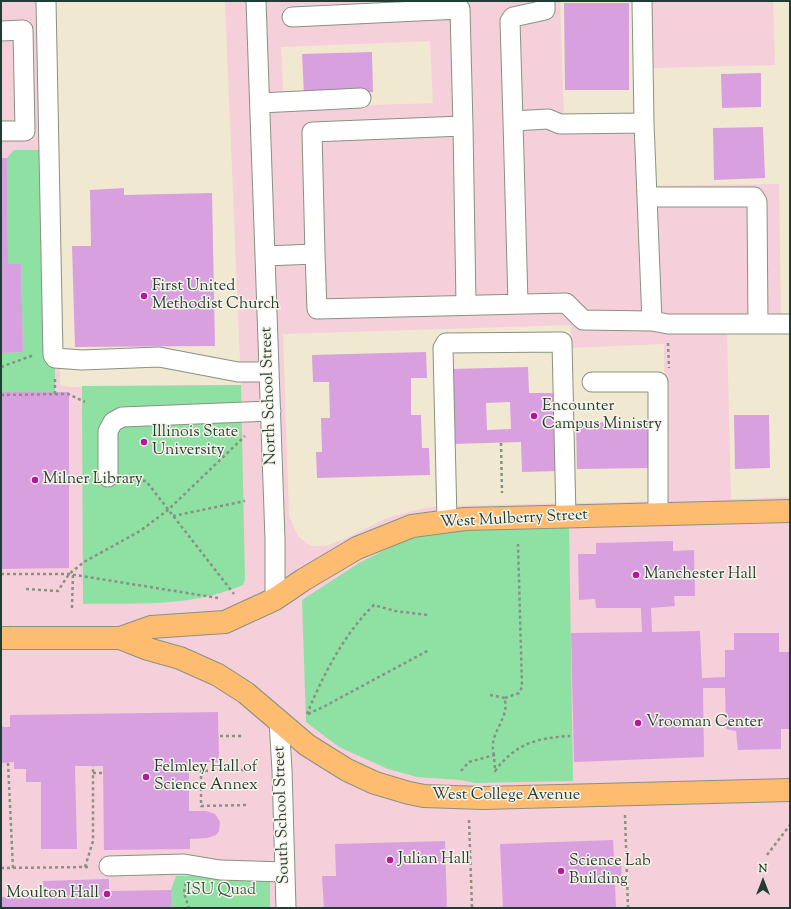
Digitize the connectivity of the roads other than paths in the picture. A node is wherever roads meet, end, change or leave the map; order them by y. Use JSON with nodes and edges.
{"nodes":[{"id":1,"x":46,"y":1,"type":"edge"},
{"id":2,"x":256,"y":1,"type":"edge"},
{"id":3,"x":545,"y":1,"type":"edge"},
{"id":4,"x":642,"y":1,"type":"edge"},
{"id":5,"x":460,"y":5,"type":"edge"},
{"id":6,"x":292,"y":17,"type":"dead end"},
{"id":7,"x":1,"y":31,"type":"edge"},
{"id":8,"x":360,"y":98,"type":"dead end"},
{"id":9,"x":260,"y":103,"type":"junction"},
{"id":10,"x":513,"y":121,"type":"junction"},
{"id":11,"x":644,"y":123,"type":"junction"},
{"id":12,"x":463,"y":126,"type":"junction"},
{"id":13,"x":1,"y":131,"type":"edge"},
{"id":14,"x":647,"y":197,"type":"junction"},
{"id":15,"x":315,"y":254,"type":"junction"},
{"id":16,"x":265,"y":256,"type":"junction"},
{"id":17,"x":518,"y":303,"type":"junction"},
{"id":18,"x":466,"y":304,"type":"junction"},
{"id":19,"x":652,"y":321,"type":"junction"},
{"id":20,"x":758,"y":324,"type":"junction"},
{"id":21,"x":790,"y":324,"type":"edge"},
{"id":22,"x":269,"y":372,"type":"junction"},
{"id":23,"x":592,"y":382,"type":"dead end"},
{"id":24,"x":270,"y":411,"type":"junction"},
{"id":25,"x":108,"y":477,"type":"dead end"},
{"id":26,"x":790,"y":511,"type":"edge"},
{"id":27,"x":658,"y":515,"type":"junction"},
{"id":28,"x":566,"y":517,"type":"junction"},
{"id":29,"x":447,"y":522,"type":"junction"},
{"id":30,"x":275,"y":599,"type":"junction"},
{"id":31,"x":1,"y":638,"type":"edge"},
{"id":32,"x":120,"y":638,"type":"junction"},
{"id":33,"x":279,"y":721,"type":"junction"},
{"id":34,"x":790,"y":790,"type":"edge"},
{"id":35,"x":110,"y":866,"type":"road end"},
{"id":36,"x":285,"y":872,"type":"junction"},
{"id":37,"x":286,"y":908,"type":"edge"}],
"edges":[{"from":1,"to":22,"type":"street"},
{"from":2,"to":9,"type":"street","name":"North School Street"},
{"from":3,"to":10,"type":"street"},
{"from":4,"to":11,"type":"street"},
{"from":5,"to":6,"type":"street"},
{"from":5,"to":12,"type":"street"},
{"from":7,"to":13,"type":"street"},
{"from":8,"to":9,"type":"street"},
{"from":9,"to":16,"type":"street","name":"North School Street"},
{"from":10,"to":11,"type":"street"},
{"from":10,"to":17,"type":"street"},
{"from":11,"to":14,"type":"street"},
{"from":12,"to":15,"type":"street"},
{"from":12,"to":18,"type":"street"},
{"from":14,"to":19,"type":"street"},
{"from":14,"to":20,"type":"street"},
{"from":15,"to":16,"type":"street"},
{"from":15,"to":18,"type":"street"},
{"from":16,"to":22,"type":"street","name":"North School Street"},
{"from":17,"to":18,"type":"street"},
{"from":17,"to":19,"type":"street"},
{"from":19,"to":20,"type":"street"},
{"from":20,"to":21,"type":"street"},
{"from":22,"to":24,"type":"street","name":"North School Street"},
{"from":23,"to":27,"type":"street"},
{"from":24,"to":25,"type":"street"},
{"from":24,"to":30,"type":"street","name":"North School Street"},
{"from":26,"to":27,"type":"main road","name":"West Mulberry Street"},
{"from":27,"to":28,"type":"main road","name":"West Mulberry Street"},
{"from":28,"to":29,"type":"main road","name":"West Mulberry Street"},
{"from":28,"to":29,"type":"street"},
{"from":29,"to":30,"type":"main road","name":"West Mulberry Street"},
{"from":30,"to":32,"type":"main road","name":"West Mulberry Street"},
{"from":31,"to":32,"type":"main road","name":"West College Avenue"},
{"from":32,"to":33,"type":"main road","name":"West College Avenue"},
{"from":33,"to":34,"type":"main road","name":"West College Avenue"},
{"from":33,"to":36,"type":"street","name":"South School Street"},
{"from":35,"to":36,"type":"street"},
{"from":36,"to":37,"type":"street","name":"South School Street"}]}
